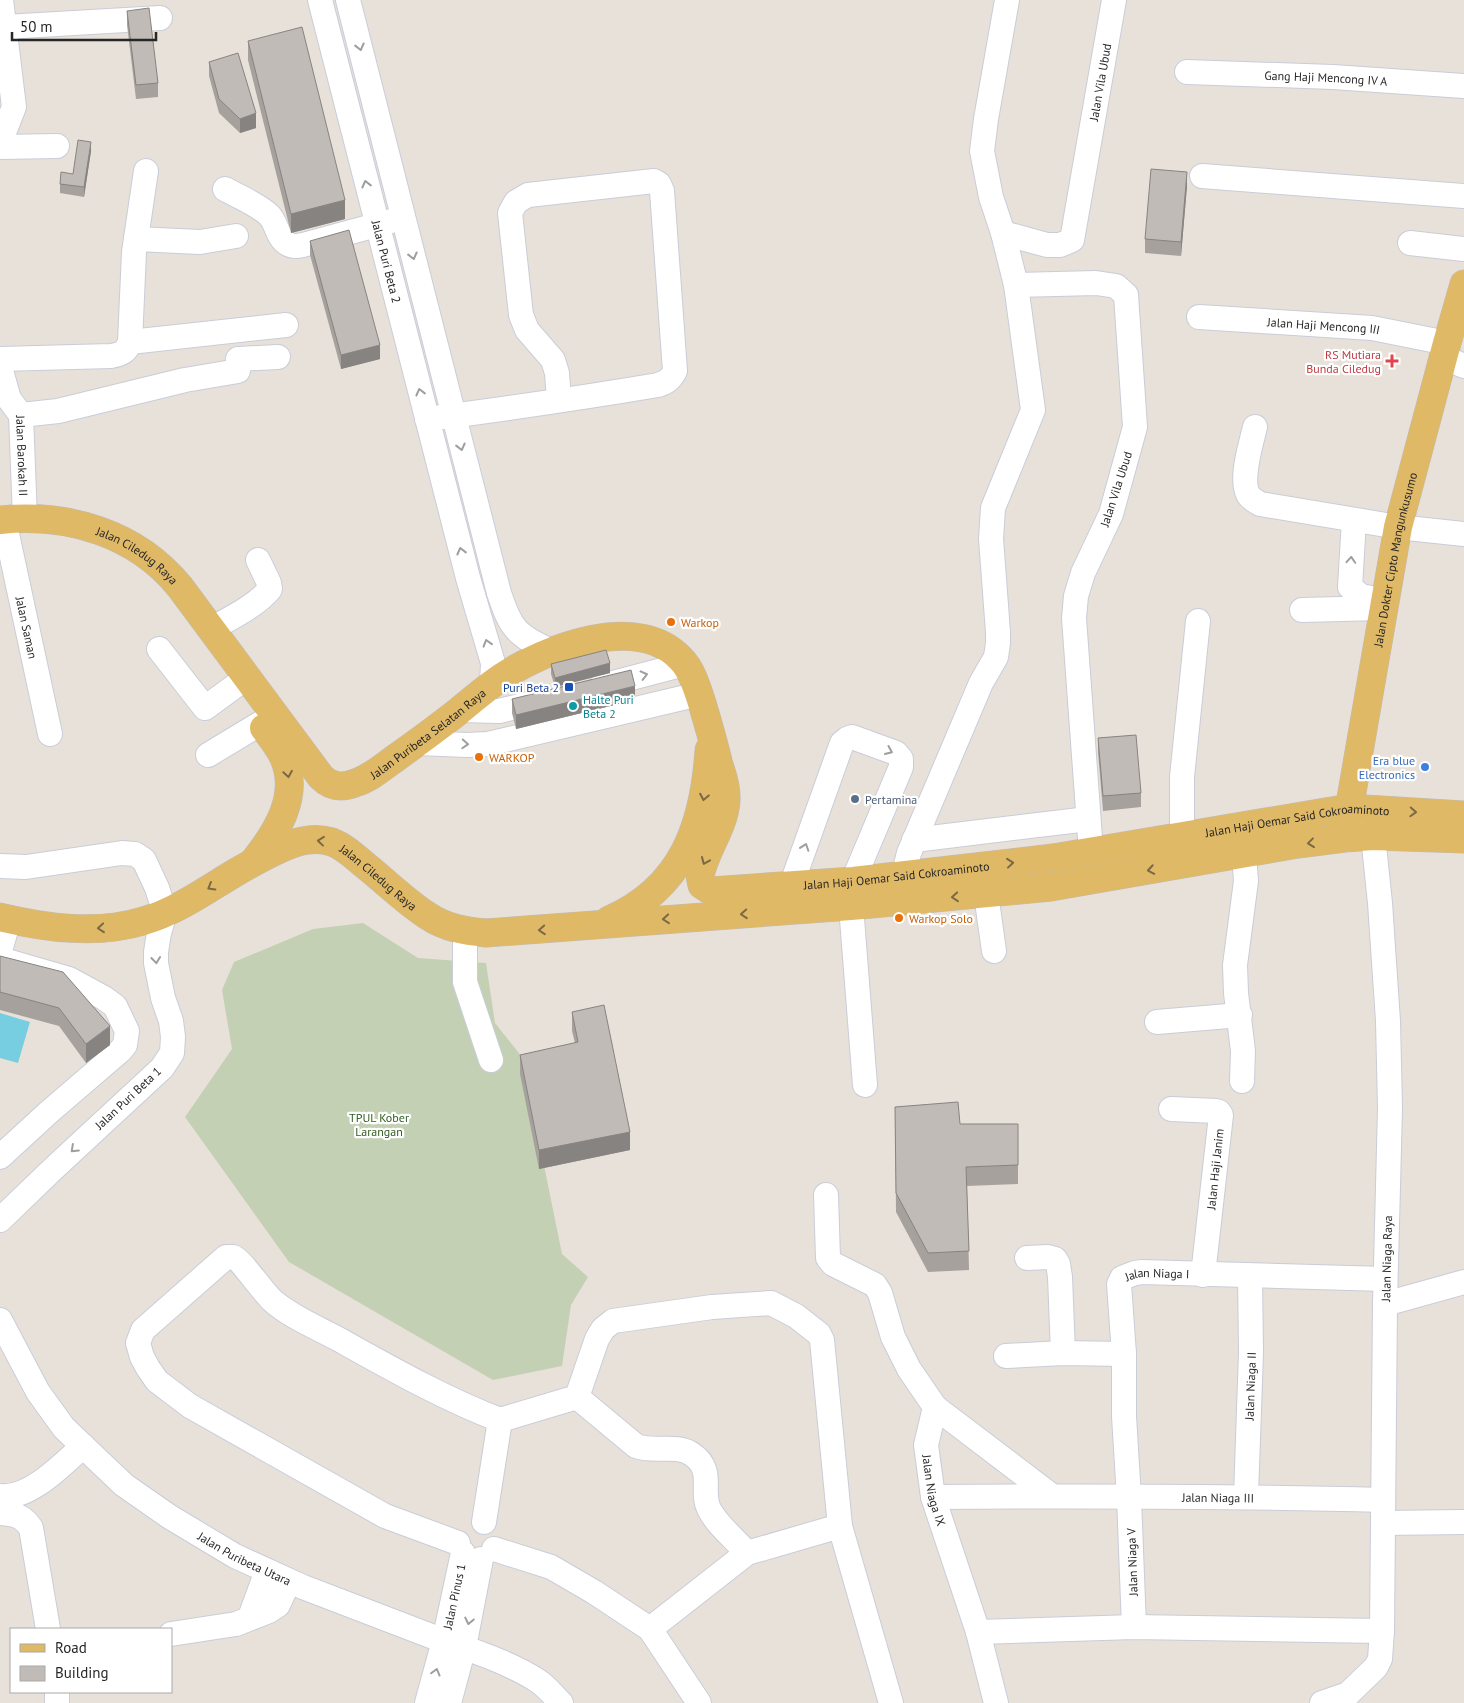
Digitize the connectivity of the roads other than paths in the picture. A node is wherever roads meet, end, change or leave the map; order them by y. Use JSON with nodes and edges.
{"nodes":[{"id":1,"x":2,"y":0,"type":"edge"},
{"id":2,"x":320,"y":0,"type":"edge"},
{"id":3,"x":348,"y":0,"type":"edge"},
{"id":4,"x":1007,"y":0,"type":"edge"},
{"id":5,"x":1114,"y":0,"type":"edge"},
{"id":6,"x":156,"y":12,"type":"edge"},
{"id":7,"x":5,"y":28,"type":"junction"},
{"id":8,"x":1187,"y":72,"type":"dead end"},
{"id":9,"x":1464,"y":86,"type":"edge"},
{"id":10,"x":0,"y":138,"type":"edge"},
{"id":11,"x":57,"y":146,"type":"dead end"},
{"id":12,"x":0,"y":147,"type":"edge"},
{"id":13,"x":146,"y":171,"type":"dead end"},
{"id":14,"x":1202,"y":176,"type":"dead end"},
{"id":15,"x":225,"y":189,"type":"dead end"},
{"id":16,"x":1464,"y":196,"type":"edge"},
{"id":17,"x":403,"y":217,"type":"junction"},
{"id":18,"x":376,"y":225,"type":"junction"},
{"id":19,"x":1003,"y":233,"type":"junction"},
{"id":20,"x":236,"y":236,"type":"dead end"},
{"id":21,"x":136,"y":238,"type":"junction"},
{"id":22,"x":1410,"y":243,"type":"dead end"},
{"id":23,"x":1464,"y":249,"type":"edge"},
{"id":24,"x":1464,"y":284,"type":"edge"},
{"id":25,"x":1016,"y":285,"type":"junction"},
{"id":26,"x":424,"y":300,"type":"junction"},
{"id":27,"x":398,"y":307,"type":"junction"},
{"id":28,"x":1199,"y":317,"type":"dead end"},
{"id":29,"x":286,"y":325,"type":"dead end"},
{"id":30,"x":130,"y":342,"type":"junction"},
{"id":31,"x":1451,"y":355,"type":"edge"},
{"id":32,"x":278,"y":357,"type":"dead end"},
{"id":33,"x":0,"y":359,"type":"edge"},
{"id":34,"x":0,"y":367,"type":"edge"},
{"id":35,"x":559,"y":400,"type":"junction"},
{"id":36,"x":21,"y":414,"type":"junction"},
{"id":37,"x":453,"y":416,"type":"junction"},
{"id":38,"x":427,"y":419,"type":"junction"},
{"id":39,"x":1255,"y":428,"type":"dead end"},
{"id":40,"x":478,"y":514,"type":"junction"},
{"id":41,"x":10,"y":520,"type":"edge"},
{"id":42,"x":1354,"y":520,"type":"junction"},
{"id":43,"x":62,"y":521,"type":"junction"},
{"id":44,"x":454,"y":524,"type":"junction"},
{"id":45,"x":1398,"y":527,"type":"junction"},
{"id":46,"x":1464,"y":534,"type":"edge"},
{"id":47,"x":258,"y":560,"type":"dead end"},
{"id":48,"x":498,"y":593,"type":"junction"},
{"id":49,"x":475,"y":602,"type":"junction"},
{"id":50,"x":1384,"y":604,"type":"junction"},
{"id":51,"x":1302,"y":610,"type":"dead end"},
{"id":52,"x":1198,"y":621,"type":"dead end"},
{"id":53,"x":211,"y":629,"type":"junction"},
{"id":54,"x":159,"y":649,"type":"dead end"},
{"id":55,"x":553,"y":652,"type":"junction"},
{"id":56,"x":677,"y":657,"type":"junction"},
{"id":57,"x":234,"y":686,"type":"junction"},
{"id":58,"x":699,"y":694,"type":"junction"},
{"id":59,"x":476,"y":696,"type":"junction"},
{"id":60,"x":261,"y":723,"type":"junction"},
{"id":61,"x":710,"y":731,"type":"junction"},
{"id":62,"x":50,"y":734,"type":"dead end"},
{"id":63,"x":417,"y":743,"type":"junction"},
{"id":64,"x":218,"y":745,"type":"dead end"},
{"id":65,"x":326,"y":782,"type":"joint"},
{"id":66,"x":1464,"y":815,"type":"edge"},
{"id":67,"x":1365,"y":818,"type":"junction"},
{"id":68,"x":1088,"y":819,"type":"junction"},
{"id":69,"x":1182,"y":837,"type":"junction"},
{"id":70,"x":1345,"y":838,"type":"joint"},
{"id":71,"x":1464,"y":839,"type":"edge"},
{"id":72,"x":914,"y":840,"type":"junction"},
{"id":73,"x":1091,"y":852,"type":"junction"},
{"id":74,"x":1244,"y":855,"type":"junction"},
{"id":75,"x":254,"y":862,"type":"junction"},
{"id":76,"x":0,"y":866,"type":"edge"},
{"id":77,"x":904,"y":875,"type":"junction"},
{"id":78,"x":852,"y":894,"type":"junction"},
{"id":79,"x":986,"y":894,"type":"junction"},
{"id":80,"x":781,"y":899,"type":"junction"},
{"id":81,"x":897,"y":902,"type":"junction"},
{"id":82,"x":716,"y":904,"type":"junction"},
{"id":83,"x":165,"y":913,"type":"junction"},
{"id":84,"x":4,"y":918,"type":"edge"},
{"id":85,"x":591,"y":926,"type":"junction"},
{"id":86,"x":465,"y":930,"type":"junction"},
{"id":87,"x":0,"y":951,"type":"edge"},
{"id":88,"x":994,"y":951,"type":"dead end"},
{"id":89,"x":0,"y":959,"type":"edge"},
{"id":90,"x":1240,"y":1015,"type":"junction"},
{"id":91,"x":1157,"y":1022,"type":"dead end"},
{"id":92,"x":491,"y":1060,"type":"dead end"},
{"id":93,"x":1242,"y":1081,"type":"dead end"},
{"id":94,"x":865,"y":1085,"type":"dead end"},
{"id":95,"x":1171,"y":1109,"type":"dead end"},
{"id":96,"x":0,"y":1157,"type":"edge"},
{"id":97,"x":826,"y":1194,"type":"dead end"},
{"id":98,"x":2,"y":1212,"type":"edge"},
{"id":99,"x":1027,"y":1258,"type":"dead end"},
{"id":100,"x":1203,"y":1274,"type":"junction"},
{"id":101,"x":1250,"y":1276,"type":"junction"},
{"id":102,"x":1385,"y":1279,"type":"junction"},
{"id":103,"x":1464,"y":1282,"type":"edge"},
{"id":104,"x":1384,"y":1304,"type":"junction"},
{"id":105,"x":0,"y":1320,"type":"edge"},
{"id":106,"x":1063,"y":1353,"type":"junction"},
{"id":107,"x":1124,"y":1354,"type":"junction"},
{"id":108,"x":1006,"y":1356,"type":"dead end"},
{"id":109,"x":577,"y":1397,"type":"junction"},
{"id":110,"x":935,"y":1407,"type":"junction"},
{"id":111,"x":500,"y":1420,"type":"junction"},
{"id":112,"x":83,"y":1446,"type":"junction"},
{"id":113,"x":1052,"y":1496,"type":"junction"},
{"id":114,"x":1246,"y":1496,"type":"junction"},
{"id":115,"x":933,"y":1497,"type":"junction"},
{"id":116,"x":1130,"y":1498,"type":"junction"},
{"id":117,"x":9,"y":1504,"type":"edge"},
{"id":118,"x":1383,"y":1511,"type":"junction"},
{"id":119,"x":484,"y":1522,"type":"junction"},
{"id":120,"x":1464,"y":1522,"type":"edge"},
{"id":121,"x":840,"y":1526,"type":"junction"},
{"id":122,"x":474,"y":1551,"type":"junction"},
{"id":123,"x":747,"y":1553,"type":"junction"},
{"id":124,"x":267,"y":1571,"type":"junction"},
{"id":125,"x":289,"y":1580,"type":"junction"},
{"id":126,"x":250,"y":1617,"type":"junction"},
{"id":127,"x":1134,"y":1627,"type":"junction"},
{"id":128,"x":48,"y":1628,"type":"edge"},
{"id":129,"x":650,"y":1629,"type":"junction"},
{"id":130,"x":1382,"y":1631,"type":"junction"},
{"id":131,"x":978,"y":1632,"type":"junction"},
{"id":132,"x":172,"y":1634,"type":"edge"},
{"id":133,"x":454,"y":1644,"type":"junction"},
{"id":134,"x":1350,"y":1699,"type":"edge"},
{"id":135,"x":428,"y":1703,"type":"edge"},
{"id":136,"x":449,"y":1703,"type":"edge"},
{"id":137,"x":560,"y":1703,"type":"edge"},
{"id":138,"x":699,"y":1703,"type":"edge"},
{"id":139,"x":891,"y":1703,"type":"edge"},
{"id":140,"x":996,"y":1703,"type":"edge"},
{"id":141,"x":1322,"y":1703,"type":"edge"}],
"edges":[{"from":1,"to":7,"type":"street"},
{"from":18,"to":2,"type":"street","name":"Jalan Puri Beta 2","one_way":true},
{"from":3,"to":17,"type":"street","one_way":true},
{"from":4,"to":19,"type":"street"},
{"from":5,"to":19,"type":"street","name":"Jalan Vila Ubud"},
{"from":6,"to":7,"type":"street"},
{"from":7,"to":10,"type":"street"},
{"from":8,"to":9,"type":"street","name":"Gang Haji Mencong IV A"},
{"from":11,"to":12,"type":"street"},
{"from":13,"to":21,"type":"street"},
{"from":14,"to":16,"type":"street"},
{"from":15,"to":18,"type":"street"},
{"from":17,"to":18,"type":"street"},
{"from":17,"to":26,"type":"street","one_way":true},
{"from":18,"to":27,"type":"street","name":"Jalan Puri Beta 2"},
{"from":19,"to":25,"type":"street"},
{"from":20,"to":21,"type":"street"},
{"from":21,"to":30,"type":"street"},
{"from":22,"to":23,"type":"street"},
{"from":24,"to":31,"type":"main road","name":"Jalan Dokter Cipto Mangunkusumo"},
{"from":25,"to":68,"type":"street","name":"Jalan Vila Ubud"},
{"from":25,"to":72,"type":"street"},
{"from":26,"to":27,"type":"street"},
{"from":26,"to":37,"type":"street"},
{"from":38,"to":27,"type":"street","name":"Jalan Puri Beta 2","one_way":true},
{"from":28,"to":31,"type":"street","name":"Jalan Haji Mencong III"},
{"from":29,"to":30,"type":"street"},
{"from":30,"to":33,"type":"street"},
{"from":31,"to":45,"type":"main road","name":"Jalan Dokter Cipto Mangunkusumo"},
{"from":32,"to":36,"type":"street"},
{"from":34,"to":36,"type":"street","name":"Jalan Barokah II"},
{"from":35,"to":35,"type":"street"},
{"from":35,"to":37,"type":"street"},
{"from":36,"to":41,"type":"street","name":"Jalan Barokah II"},
{"from":37,"to":38,"type":"street"},
{"from":37,"to":40,"type":"street","one_way":true},
{"from":38,"to":44,"type":"street","name":"Jalan Puri Beta 2"},
{"from":39,"to":42,"type":"street"},
{"from":40,"to":44,"type":"street"},
{"from":40,"to":48,"type":"street"},
{"from":41,"to":43,"type":"main road","name":"Jalan Ciledug Raya"},
{"from":41,"to":62,"type":"street","name":"Jalan Saman"},
{"from":42,"to":45,"type":"street"},
{"from":50,"to":42,"type":"street","one_way":true},
{"from":43,"to":53,"type":"main road","name":"Jalan Ciledug Raya"},
{"from":43,"to":57,"type":"main road"},
{"from":49,"to":44,"type":"street","name":"Jalan Puri Beta 2","one_way":true},
{"from":45,"to":46,"type":"street"},
{"from":45,"to":50,"type":"main road","name":"Jalan Dokter Cipto Mangunkusumo"},
{"from":47,"to":53,"type":"street"},
{"from":48,"to":49,"type":"street"},
{"from":48,"to":55,"type":"street"},
{"from":59,"to":49,"type":"street","name":"Jalan Puri Beta 2","one_way":true},
{"from":50,"to":51,"type":"street"},
{"from":50,"to":67,"type":"main road","name":"Jalan Dokter Cipto Mangunkusumo"},
{"from":52,"to":69,"type":"street"},
{"from":53,"to":65,"type":"main road","name":"Jalan Ciledug Raya"},
{"from":54,"to":57,"type":"street"},
{"from":55,"to":56,"type":"main road"},
{"from":55,"to":59,"type":"main road","name":"Jalan Puribeta Selatan Raya"},
{"from":56,"to":58,"type":"main road"},
{"from":56,"to":59,"type":"street"},
{"from":59,"to":56,"type":"street","one_way":true},
{"from":57,"to":60,"type":"main road"},
{"from":58,"to":61,"type":"main road"},
{"from":63,"to":58,"type":"street","one_way":true},
{"from":59,"to":63,"type":"main road","name":"Jalan Puribeta Selatan Raya"},
{"from":60,"to":64,"type":"street"},
{"from":60,"to":75,"type":"main road","one_way":true},
{"from":61,"to":82,"type":"main road","one_way":true},
{"from":61,"to":85,"type":"main road","one_way":true},
{"from":63,"to":65,"type":"main road","name":"Jalan Puribeta Selatan Raya"},
{"from":67,"to":66,"type":"main road","name":"Jalan Haji Oemar Said Cokroaminoto","one_way":true},
{"from":67,"to":69,"type":"main road","name":"Jalan Haji Oemar Said Cokroaminoto"},
{"from":67,"to":70,"type":"main road","name":"Jalan Dokter Cipto Mangunkusumo"},
{"from":67,"to":71,"type":"main road","name":"Jalan Haji Oemar Said Cokroaminoto"},
{"from":67,"to":102,"type":"street","name":"Jalan Niaga Raya"},
{"from":68,"to":72,"type":"street"},
{"from":68,"to":73,"type":"street","name":"Jalan Vila Ubud"},
{"from":69,"to":73,"type":"main road","name":"Jalan Haji Oemar Said Cokroaminoto"},
{"from":70,"to":74,"type":"main road","name":"Jalan Haji Oemar Said Cokroaminoto","one_way":true},
{"from":72,"to":77,"type":"street"},
{"from":77,"to":73,"type":"main road","name":"Jalan Haji Oemar Said Cokroaminoto","one_way":true},
{"from":74,"to":79,"type":"main road","name":"Jalan Haji Oemar Said Cokroaminoto","one_way":true},
{"from":74,"to":90,"type":"street"},
{"from":75,"to":83,"type":"main road","name":"Jalan Ciledug Raya","one_way":true},
{"from":86,"to":75,"type":"main road","name":"Jalan Ciledug Raya","one_way":true},
{"from":76,"to":83,"type":"street"},
{"from":77,"to":78,"type":"main road","name":"Jalan Haji Oemar Said Cokroaminoto"},
{"from":77,"to":81,"type":"street"},
{"from":78,"to":80,"type":"main road","name":"Jalan Haji Oemar Said Cokroaminoto"},
{"from":80,"to":78,"type":"street","one_way":true},
{"from":78,"to":81,"type":"main road","name":"Jalan Haji Oemar Said Cokroaminoto"},
{"from":78,"to":94,"type":"street"},
{"from":79,"to":81,"type":"main road","name":"Jalan Haji Oemar Said Cokroaminoto","one_way":true},
{"from":79,"to":88,"type":"street"},
{"from":80,"to":82,"type":"main road","name":"Jalan Ciledug Raya"},
{"from":82,"to":85,"type":"main road","name":"Jalan Ciledug Raya","one_way":true},
{"from":83,"to":84,"type":"main road","name":"Jalan Ciledug Raya","one_way":true},
{"from":83,"to":98,"type":"street","name":"Jalan Puri Beta 1","one_way":true},
{"from":84,"to":87,"type":"street"},
{"from":85,"to":86,"type":"main road","name":"Jalan Ciledug Raya","one_way":true},
{"from":86,"to":92,"type":"street"},
{"from":89,"to":96,"type":"street"},
{"from":90,"to":91,"type":"street"},
{"from":90,"to":93,"type":"street"},
{"from":95,"to":100,"type":"street","name":"Jalan Haji Janim"},
{"from":97,"to":110,"type":"street"},
{"from":99,"to":106,"type":"street"},
{"from":100,"to":101,"type":"street","name":"Jalan Niaga I"},
{"from":100,"to":107,"type":"street","name":"Jalan Niaga I"},
{"from":101,"to":102,"type":"street","name":"Jalan Niaga I"},
{"from":101,"to":114,"type":"street","name":"Jalan Niaga II"},
{"from":102,"to":104,"type":"street","name":"Jalan Niaga Raya"},
{"from":103,"to":104,"type":"street"},
{"from":104,"to":118,"type":"street","name":"Jalan Niaga Raya"},
{"from":105,"to":112,"type":"street","name":"Jalan Puribeta Utara"},
{"from":106,"to":107,"type":"street"},
{"from":106,"to":108,"type":"street"},
{"from":107,"to":116,"type":"street","name":"Jalan Niaga I"},
{"from":109,"to":111,"type":"street"},
{"from":109,"to":121,"type":"street"},
{"from":109,"to":123,"type":"street"},
{"from":110,"to":113,"type":"street"},
{"from":110,"to":115,"type":"street","name":"Jalan Niaga IX"},
{"from":111,"to":119,"type":"street"},
{"from":111,"to":122,"type":"street"},
{"from":112,"to":117,"type":"street"},
{"from":112,"to":117,"type":"street"},
{"from":112,"to":124,"type":"street","name":"Jalan Puribeta Utara"},
{"from":113,"to":115,"type":"street","name":"Jalan Niaga III"},
{"from":113,"to":116,"type":"street","name":"Jalan Niaga III"},
{"from":114,"to":116,"type":"street","name":"Jalan Niaga III"},
{"from":114,"to":118,"type":"street","name":"Jalan Niaga III"},
{"from":115,"to":131,"type":"street","name":"Jalan Niaga IX"},
{"from":116,"to":127,"type":"street","name":"Jalan Niaga V"},
{"from":117,"to":128,"type":"street"},
{"from":118,"to":120,"type":"street","name":"Jalan Niaga III"},
{"from":118,"to":130,"type":"street","name":"Jalan Niaga Raya"},
{"from":119,"to":122,"type":"street"},
{"from":119,"to":122,"type":"street"},
{"from":121,"to":123,"type":"street"},
{"from":121,"to":139,"type":"street"},
{"from":122,"to":129,"type":"street"},
{"from":122,"to":133,"type":"street","name":"Jalan Pinus 1"},
{"from":123,"to":129,"type":"street"},
{"from":124,"to":125,"type":"street","name":"Jalan Puribeta Utara"},
{"from":124,"to":126,"type":"street"},
{"from":125,"to":126,"type":"street"},
{"from":125,"to":133,"type":"street","name":"Jalan Puribeta Utara"},
{"from":126,"to":132,"type":"street"},
{"from":127,"to":130,"type":"street"},
{"from":127,"to":131,"type":"street"},
{"from":129,"to":138,"type":"street"},
{"from":130,"to":134,"type":"street","name":"Jalan Niaga Raya"},
{"from":131,"to":140,"type":"street","name":"Jalan Niaga IX"},
{"from":135,"to":133,"type":"street","one_way":true},
{"from":133,"to":136,"type":"street"},
{"from":133,"to":137,"type":"street","name":"Jalan Puribeta Utara"},
{"from":134,"to":141,"type":"street"}]}
